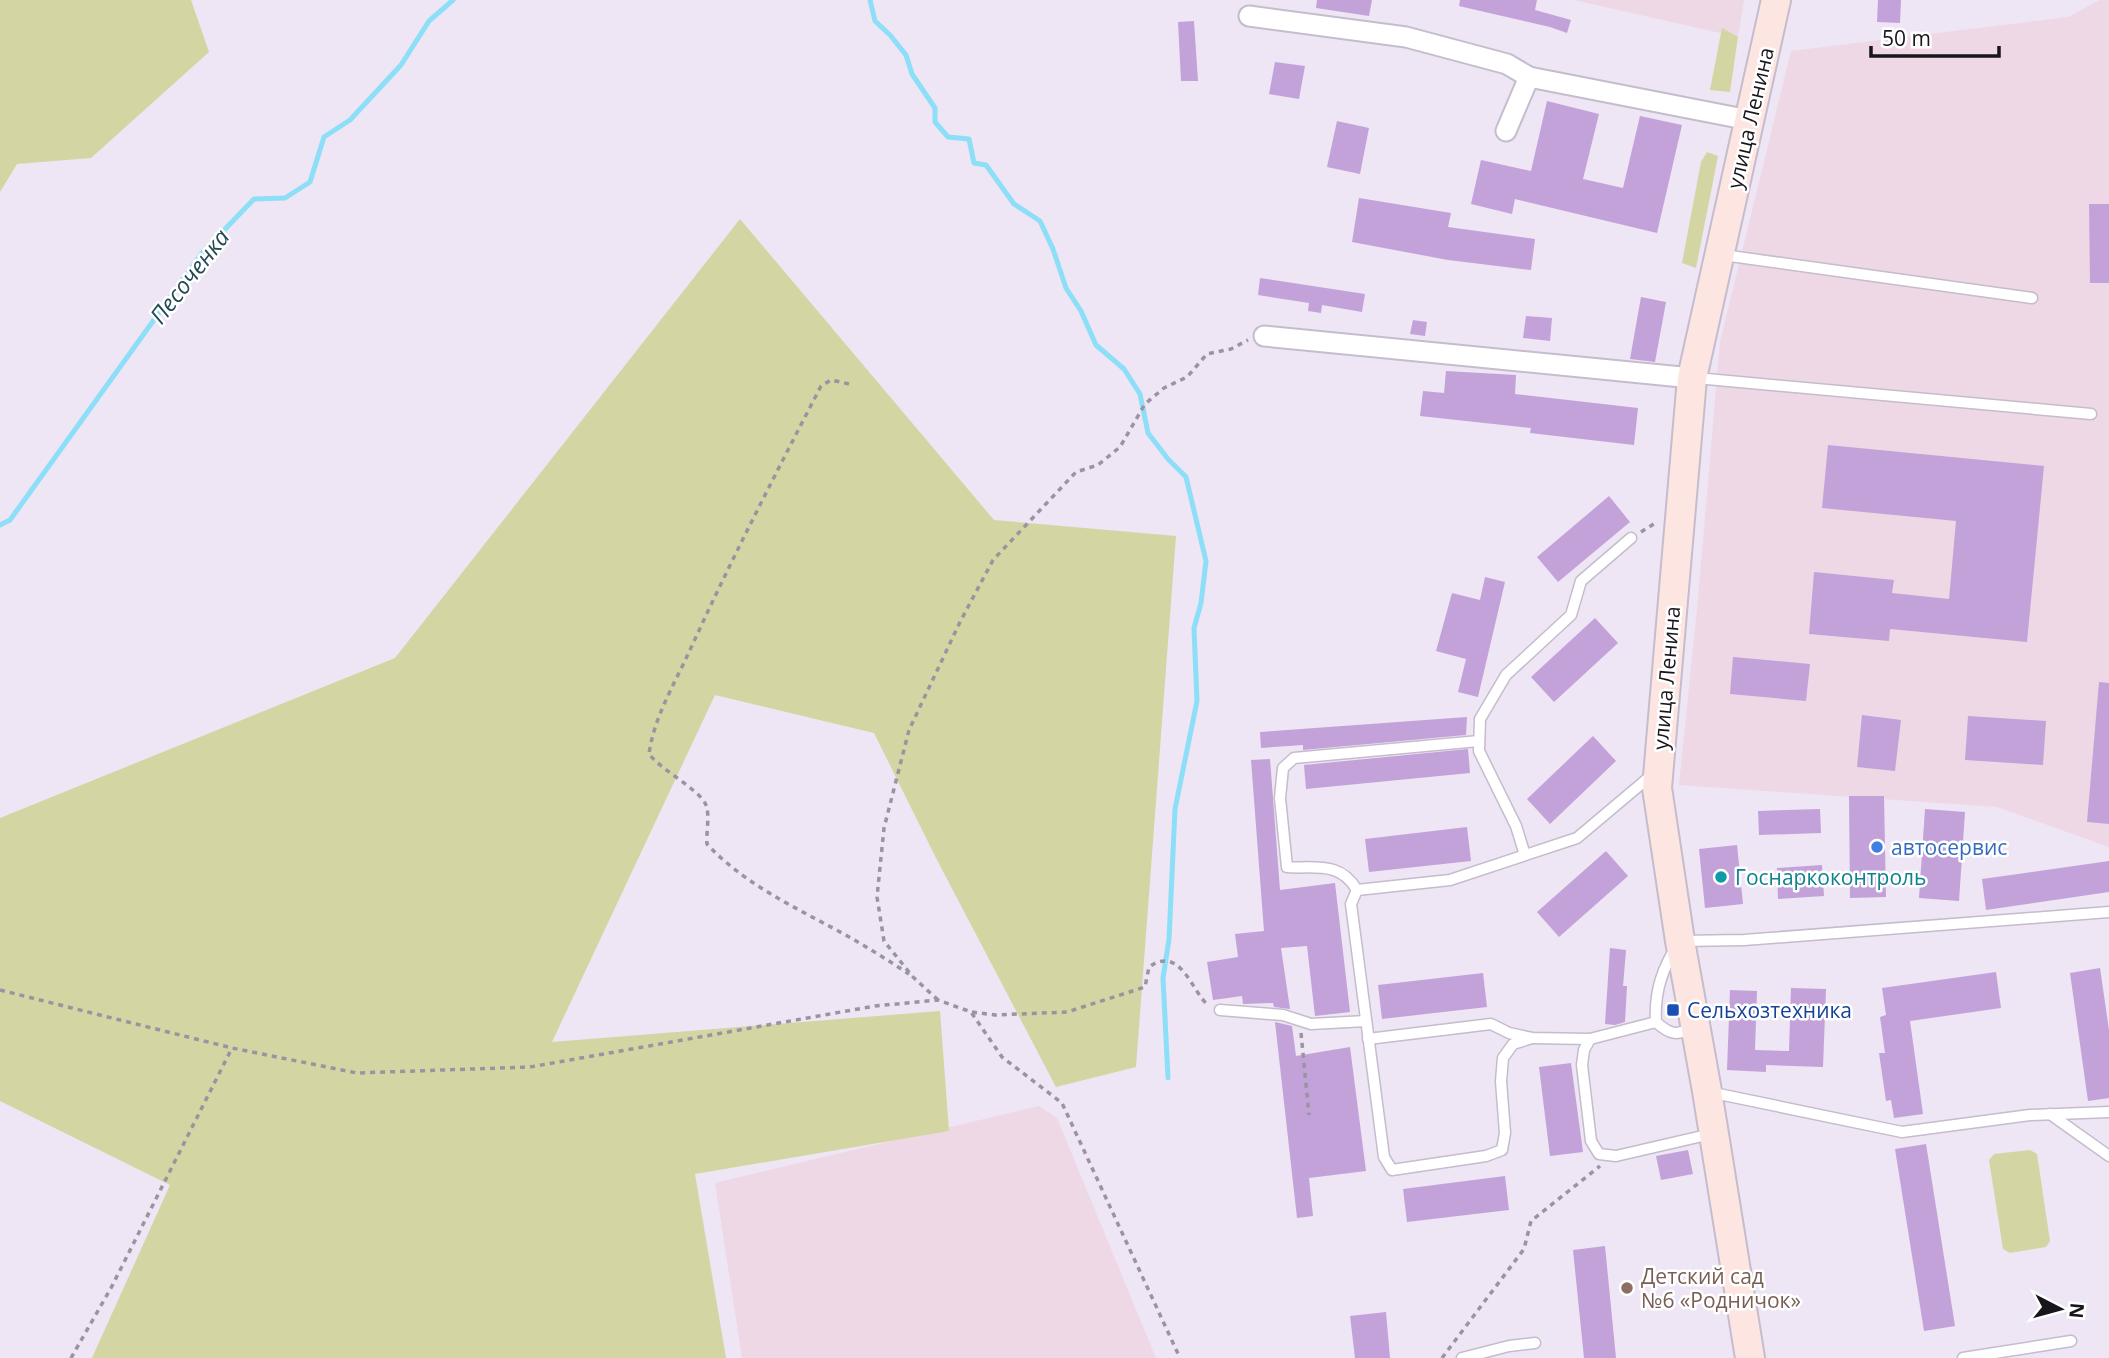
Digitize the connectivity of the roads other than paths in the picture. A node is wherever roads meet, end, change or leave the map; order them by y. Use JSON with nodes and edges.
{"nodes":[{"id":1,"x":1776,"y":0,"type":"edge"},
{"id":2,"x":1249,"y":16,"type":"dead end"},
{"id":3,"x":1529,"y":77,"type":"junction"},
{"id":4,"x":1749,"y":120,"type":"junction"},
{"id":5,"x":1506,"y":131,"type":"dead end"},
{"id":6,"x":1719,"y":254,"type":"junction"},
{"id":7,"x":2032,"y":298,"type":"dead end"},
{"id":8,"x":1264,"y":336,"type":"road end"},
{"id":9,"x":1692,"y":378,"type":"junction"},
{"id":10,"x":2091,"y":414,"type":"dead end"},
{"id":11,"x":1631,"y":538,"type":"road end"},
{"id":12,"x":1479,"y":741,"type":"junction"},
{"id":13,"x":1659,"y":769,"type":"junction"},
{"id":14,"x":1525,"y":855,"type":"junction"},
{"id":15,"x":1357,"y":890,"type":"junction"},
{"id":16,"x":2109,"y":912,"type":"edge"},
{"id":17,"x":1679,"y":940,"type":"junction"},
{"id":18,"x":1220,"y":1010,"type":"road end"},
{"id":19,"x":1366,"y":1021,"type":"junction"},
{"id":20,"x":1695,"y":1021,"type":"junction"},
{"id":21,"x":1656,"y":1022,"type":"junction"},
{"id":22,"x":1532,"y":1038,"type":"junction"},
{"id":23,"x":1590,"y":1039,"type":"junction"},
{"id":24,"x":1368,"y":1040,"type":"junction"},
{"id":25,"x":1707,"y":1091,"type":"junction"},
{"id":26,"x":2109,"y":1112,"type":"edge"},
{"id":27,"x":2050,"y":1114,"type":"junction"},
{"id":28,"x":1714,"y":1134,"type":"junction"},
{"id":29,"x":2109,"y":1156,"type":"edge"},
{"id":30,"x":2071,"y":1341,"type":"dead end"},
{"id":31,"x":1535,"y":1343,"type":"dead end"},
{"id":32,"x":1462,"y":1358,"type":"edge"},
{"id":33,"x":1750,"y":1358,"type":"edge"},
{"id":34,"x":1964,"y":1358,"type":"edge"}],
"edges":[{"from":1,"to":4,"type":"street","name":"улица Ленина"},
{"from":2,"to":3,"type":"street"},
{"from":3,"to":4,"type":"street"},
{"from":3,"to":5,"type":"street"},
{"from":4,"to":6,"type":"street","name":"улица Ленина"},
{"from":6,"to":7,"type":"lane"},
{"from":6,"to":9,"type":"street","name":"улица Ленина"},
{"from":8,"to":9,"type":"street"},
{"from":9,"to":10,"type":"lane"},
{"from":9,"to":13,"type":"street","name":"улица Ленина"},
{"from":11,"to":12,"type":"lane"},
{"from":12,"to":14,"type":"lane"},
{"from":12,"to":15,"type":"lane"},
{"from":13,"to":14,"type":"lane"},
{"from":13,"to":17,"type":"street","name":"улица Ленина"},
{"from":14,"to":15,"type":"lane"},
{"from":15,"to":19,"type":"lane"},
{"from":16,"to":17,"type":"lane"},
{"from":17,"to":20,"type":"street","name":"улица Ленина"},
{"from":17,"to":21,"type":"lane"},
{"from":18,"to":19,"type":"lane"},
{"from":19,"to":24,"type":"lane"},
{"from":20,"to":21,"type":"lane"},
{"from":20,"to":25,"type":"street","name":"улица Ленина"},
{"from":21,"to":23,"type":"lane"},
{"from":22,"to":23,"type":"lane"},
{"from":22,"to":24,"type":"lane"},
{"from":22,"to":24,"type":"lane"},
{"from":23,"to":28,"type":"lane"},
{"from":25,"to":27,"type":"lane"},
{"from":25,"to":28,"type":"street","name":"улица Ленина"},
{"from":26,"to":27,"type":"lane"},
{"from":27,"to":29,"type":"lane"},
{"from":28,"to":33,"type":"street","name":"улица Ленина"},
{"from":30,"to":34,"type":"lane"},
{"from":31,"to":32,"type":"lane"}]}
